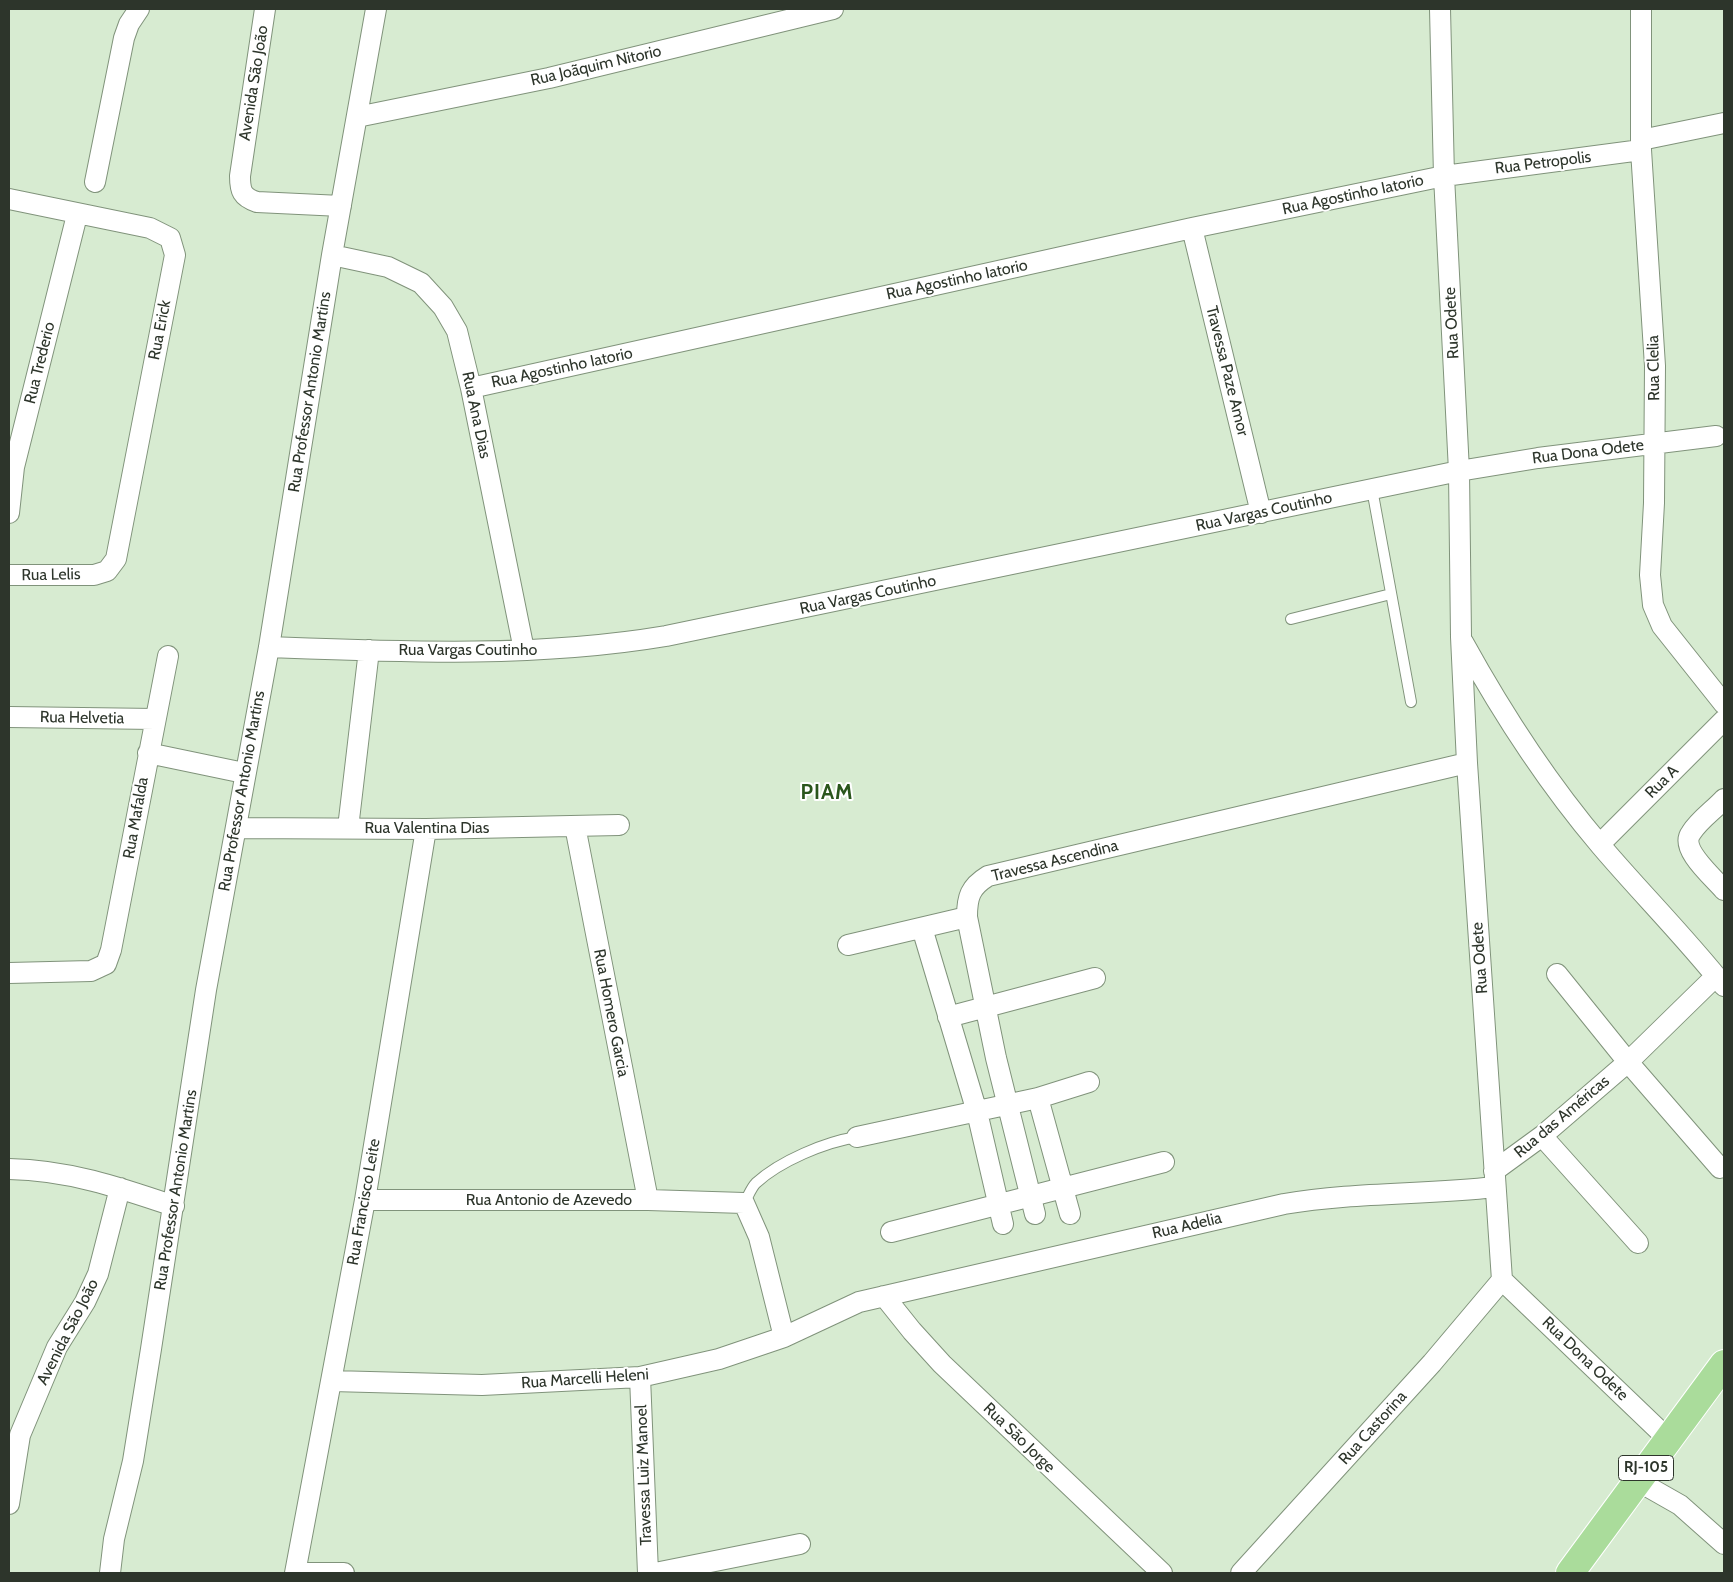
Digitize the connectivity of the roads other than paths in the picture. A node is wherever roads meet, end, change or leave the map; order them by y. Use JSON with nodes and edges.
{"nodes":[{"id":1,"x":139,"y":9,"type":"edge"},
{"id":2,"x":265,"y":9,"type":"edge"},
{"id":3,"x":376,"y":9,"type":"edge"},
{"id":4,"x":833,"y":9,"type":"edge"},
{"id":5,"x":1440,"y":9,"type":"edge"},
{"id":6,"x":1641,"y":9,"type":"edge"},
{"id":7,"x":357,"y":117,"type":"junction"},
{"id":8,"x":1724,"y":123,"type":"edge"},
{"id":9,"x":1641,"y":145,"type":"junction"},
{"id":10,"x":1444,"y":176,"type":"junction"},
{"id":11,"x":95,"y":182,"type":"dead end"},
{"id":12,"x":9,"y":199,"type":"edge"},
{"id":13,"x":341,"y":206,"type":"junction"},
{"id":14,"x":76,"y":215,"type":"junction"},
{"id":15,"x":1192,"y":228,"type":"junction"},
{"id":16,"x":332,"y":255,"type":"junction"},
{"id":17,"x":471,"y":388,"type":"junction"},
{"id":18,"x":1716,"y":436,"type":"dead end"},
{"id":19,"x":1655,"y":443,"type":"junction"},
{"id":20,"x":11,"y":467,"type":"edge"},
{"id":21,"x":1459,"y":471,"type":"junction"},
{"id":22,"x":1372,"y":489,"type":"junction"},
{"id":23,"x":9,"y":513,"type":"edge"},
{"id":24,"x":1261,"y":513,"type":"junction"},
{"id":25,"x":9,"y":575,"type":"edge"},
{"id":26,"x":94,"y":575,"type":"joint"},
{"id":27,"x":1391,"y":594,"type":"junction"},
{"id":28,"x":1291,"y":619,"type":"dead end"},
{"id":29,"x":1460,"y":637,"type":"junction"},
{"id":30,"x":268,"y":647,"type":"junction"},
{"id":31,"x":370,"y":650,"type":"junction"},
{"id":32,"x":524,"y":650,"type":"junction"},
{"id":33,"x":168,"y":656,"type":"dead end"},
{"id":34,"x":1411,"y":702,"type":"dead end"},
{"id":35,"x":1724,"y":704,"type":"edge"},
{"id":36,"x":9,"y":717,"type":"edge"},
{"id":37,"x":155,"y":719,"type":"junction"},
{"id":38,"x":1724,"y":720,"type":"edge"},
{"id":39,"x":148,"y":753,"type":"junction"},
{"id":40,"x":1467,"y":763,"type":"junction"},
{"id":41,"x":244,"y":773,"type":"junction"},
{"id":42,"x":1724,"y":799,"type":"edge"},
{"id":43,"x":619,"y":825,"type":"dead end"},
{"id":44,"x":575,"y":826,"type":"junction"},
{"id":45,"x":236,"y":828,"type":"junction"},
{"id":46,"x":348,"y":828,"type":"junction"},
{"id":47,"x":426,"y":829,"type":"junction"},
{"id":48,"x":1600,"y":844,"type":"junction"},
{"id":49,"x":1724,"y":890,"type":"edge"},
{"id":50,"x":966,"y":916,"type":"junction"},
{"id":51,"x":922,"y":928,"type":"junction"},
{"id":52,"x":848,"y":945,"type":"dead end"},
{"id":53,"x":9,"y":973,"type":"edge"},
{"id":54,"x":1557,"y":974,"type":"dead end"},
{"id":55,"x":1095,"y":978,"type":"dead end"},
{"id":56,"x":1720,"y":981,"type":"edge"},
{"id":57,"x":986,"y":1006,"type":"junction"},
{"id":58,"x":948,"y":1017,"type":"junction"},
{"id":59,"x":1628,"y":1062,"type":"junction"},
{"id":60,"x":1089,"y":1082,"type":"dead end"},
{"id":61,"x":1038,"y":1098,"type":"junction"},
{"id":62,"x":1008,"y":1105,"type":"junction"},
{"id":63,"x":977,"y":1112,"type":"junction"},
{"id":64,"x":1542,"y":1136,"type":"junction"},
{"id":65,"x":857,"y":1137,"type":"joint"},
{"id":66,"x":1164,"y":1162,"type":"dead end"},
{"id":67,"x":1720,"y":1168,"type":"dead end"},
{"id":68,"x":9,"y":1169,"type":"edge"},
{"id":69,"x":1494,"y":1179,"type":"junction"},
{"id":70,"x":120,"y":1188,"type":"junction"},
{"id":71,"x":1061,"y":1189,"type":"junction"},
{"id":72,"x":365,"y":1200,"type":"junction"},
{"id":73,"x":648,"y":1200,"type":"junction"},
{"id":74,"x":739,"y":1202,"type":"junction"},
{"id":75,"x":999,"y":1204,"type":"junction"},
{"id":76,"x":1033,"y":1205,"type":"junction"},
{"id":77,"x":174,"y":1206,"type":"junction"},
{"id":78,"x":1070,"y":1214,"type":"dead end"},
{"id":79,"x":1003,"y":1224,"type":"dead end"},
{"id":80,"x":891,"y":1232,"type":"dead end"},
{"id":81,"x":1638,"y":1243,"type":"dead end"},
{"id":82,"x":1502,"y":1280,"type":"junction"},
{"id":83,"x":884,"y":1296,"type":"junction"},
{"id":84,"x":784,"y":1338,"type":"junction"},
{"id":85,"x":1724,"y":1364,"type":"edge"},
{"id":86,"x":640,"y":1377,"type":"junction"},
{"id":87,"x":332,"y":1381,"type":"junction"},
{"id":88,"x":1668,"y":1438,"type":"junction"},
{"id":89,"x":1636,"y":1480,"type":"junction"},
{"id":90,"x":9,"y":1504,"type":"edge"},
{"id":91,"x":800,"y":1544,"type":"dead end"},
{"id":92,"x":1724,"y":1544,"type":"edge"},
{"id":93,"x":1245,"y":1572,"type":"edge"},
{"id":94,"x":110,"y":1573,"type":"edge"},
{"id":95,"x":295,"y":1573,"type":"edge"},
{"id":96,"x":344,"y":1573,"type":"edge"},
{"id":97,"x":648,"y":1573,"type":"edge"},
{"id":98,"x":655,"y":1573,"type":"edge"},
{"id":99,"x":1162,"y":1573,"type":"edge"},
{"id":100,"x":1570,"y":1573,"type":"edge"}],
"edges":[{"from":1,"to":11,"type":"street"},
{"from":2,"to":13,"type":"street","name":"Avenida São João"},
{"from":3,"to":7,"type":"street","name":"Rua Professor Antonio Martins"},
{"from":4,"to":7,"type":"street","name":"Rua Joãquim Nitorio"},
{"from":5,"to":10,"type":"street","name":"Rua Odete"},
{"from":6,"to":9,"type":"street","name":"Rua Clelia"},
{"from":7,"to":13,"type":"street","name":"Rua Professor Antonio Martins"},
{"from":8,"to":9,"type":"street","name":"Rua Petropolis"},
{"from":9,"to":10,"type":"street","name":"Rua Petropolis"},
{"from":9,"to":19,"type":"street","name":"Rua Clelia"},
{"from":10,"to":15,"type":"street","name":"Rua Agostinho Iatorio"},
{"from":10,"to":21,"type":"street","name":"Rua Odete"},
{"from":12,"to":14,"type":"street","name":"Rua Erick"},
{"from":13,"to":16,"type":"street","name":"Rua Professor Antonio Martins"},
{"from":14,"to":20,"type":"street","name":"Rua Trederio"},
{"from":14,"to":26,"type":"street","name":"Rua Erick"},
{"from":15,"to":17,"type":"street","name":"Rua Agostinho Iatorio"},
{"from":15,"to":24,"type":"street","name":"Travessa Paze Amor"},
{"from":16,"to":17,"type":"street","name":"Rua Ana Dias"},
{"from":16,"to":30,"type":"street","name":"Rua Professor Antonio Martins"},
{"from":17,"to":32,"type":"street","name":"Rua Ana Dias"},
{"from":18,"to":19,"type":"street","name":"Rua Dona Odete"},
{"from":19,"to":21,"type":"street","name":"Rua Dona Odete"},
{"from":19,"to":35,"type":"street","name":"Rua Clelia"},
{"from":20,"to":23,"type":"street","name":"Rua Trederio"},
{"from":21,"to":22,"type":"street","name":"Rua Vargas Coutinho"},
{"from":21,"to":29,"type":"street","name":"Rua Odete"},
{"from":22,"to":24,"type":"street","name":"Rua Vargas Coutinho"},
{"from":22,"to":27,"type":"lane"},
{"from":24,"to":32,"type":"street","name":"Rua Vargas Coutinho"},
{"from":25,"to":26,"type":"street","name":"Rua Lelis"},
{"from":27,"to":28,"type":"lane"},
{"from":27,"to":34,"type":"lane"},
{"from":29,"to":40,"type":"street","name":"Rua Odete"},
{"from":29,"to":48,"type":"street","name":"Rua Odete"},
{"from":30,"to":31,"type":"street","name":"Rua Vargas Coutinho"},
{"from":30,"to":41,"type":"street","name":"Rua Professor Antonio Martins"},
{"from":31,"to":32,"type":"street","name":"Rua Vargas Coutinho"},
{"from":31,"to":46,"type":"street"},
{"from":33,"to":37,"type":"street","name":"Rua Mafalda"},
{"from":36,"to":37,"type":"street","name":"Rua Helvetia"},
{"from":37,"to":39,"type":"street","name":"Rua Mafalda"},
{"from":38,"to":48,"type":"street","name":"Rua A"},
{"from":39,"to":41,"type":"street"},
{"from":39,"to":53,"type":"street","name":"Rua Mafalda"},
{"from":40,"to":50,"type":"street","name":"Travessa Ascendina"},
{"from":40,"to":69,"type":"street","name":"Rua Odete"},
{"from":41,"to":45,"type":"street","name":"Rua Professor Antonio Martins"},
{"from":42,"to":49,"type":"street"},
{"from":43,"to":44,"type":"street","name":"Rua Valentina Dias"},
{"from":44,"to":47,"type":"street","name":"Rua Valentina Dias"},
{"from":44,"to":73,"type":"street","name":"Rua Homero Garcia"},
{"from":45,"to":46,"type":"street","name":"Rua Valentina Dias"},
{"from":45,"to":77,"type":"street","name":"Rua Professor Antonio Martins"},
{"from":46,"to":47,"type":"street","name":"Rua Valentina Dias"},
{"from":47,"to":72,"type":"street","name":"Rua Francisco Leite"},
{"from":48,"to":56,"type":"street","name":"Rua Odete"},
{"from":50,"to":51,"type":"street"},
{"from":50,"to":57,"type":"street","name":"Travessa Ascendina"},
{"from":51,"to":52,"type":"street"},
{"from":51,"to":58,"type":"street"},
{"from":54,"to":59,"type":"street"},
{"from":55,"to":57,"type":"street"},
{"from":56,"to":59,"type":"street","name":"Rua das Américas"},
{"from":57,"to":58,"type":"street"},
{"from":57,"to":62,"type":"street","name":"Travessa Ascendina"},
{"from":58,"to":63,"type":"street"},
{"from":59,"to":64,"type":"street","name":"Rua das Américas"},
{"from":59,"to":67,"type":"street"},
{"from":60,"to":61,"type":"street"},
{"from":61,"to":62,"type":"street"},
{"from":61,"to":71,"type":"street"},
{"from":62,"to":63,"type":"street"},
{"from":62,"to":76,"type":"street","name":"Travessa Ascendina"},
{"from":63,"to":65,"type":"street"},
{"from":63,"to":75,"type":"street"},
{"from":64,"to":69,"type":"street","name":"Rua das Américas"},
{"from":64,"to":81,"type":"street"},
{"from":65,"to":74,"type":"lane"},
{"from":66,"to":71,"type":"street"},
{"from":68,"to":70,"type":"street"},
{"from":69,"to":82,"type":"street","name":"Rua Odete"},
{"from":69,"to":83,"type":"street","name":"Rua Adelia"},
{"from":70,"to":77,"type":"street"},
{"from":70,"to":90,"type":"street","name":"Avenida São João"},
{"from":71,"to":76,"type":"street"},
{"from":71,"to":78,"type":"street"},
{"from":72,"to":73,"type":"street","name":"Rua Antonio de Azevedo"},
{"from":72,"to":87,"type":"street","name":"Rua Francisco Leite"},
{"from":73,"to":74,"type":"street","name":"Rua Antonio de Azevedo"},
{"from":74,"to":84,"type":"street"},
{"from":75,"to":76,"type":"street"},
{"from":75,"to":79,"type":"street"},
{"from":75,"to":80,"type":"street"},
{"from":77,"to":94,"type":"street","name":"Rua Professor Antonio Martins"},
{"from":82,"to":88,"type":"street","name":"Rua Dona Odete"},
{"from":82,"to":93,"type":"street","name":"Rua Castorina"},
{"from":83,"to":84,"type":"street","name":"Rua Marcelli Heleni"},
{"from":83,"to":99,"type":"street","name":"Rua São Jorge"},
{"from":84,"to":86,"type":"street","name":"Rua Marcelli Heleni"},
{"from":85,"to":88,"type":"main road","number":"RJ-105"},
{"from":86,"to":87,"type":"street","name":"Rua Marcelli Heleni"},
{"from":86,"to":97,"type":"street","name":"Travessa Luiz Manoel"},
{"from":87,"to":95,"type":"street","name":"Rua Francisco Leite"},
{"from":88,"to":89,"type":"main road","number":"RJ-105"},
{"from":89,"to":92,"type":"street"},
{"from":89,"to":100,"type":"main road","number":"RJ-105"},
{"from":91,"to":98,"type":"street"},
{"from":95,"to":96,"type":"street"}]}
